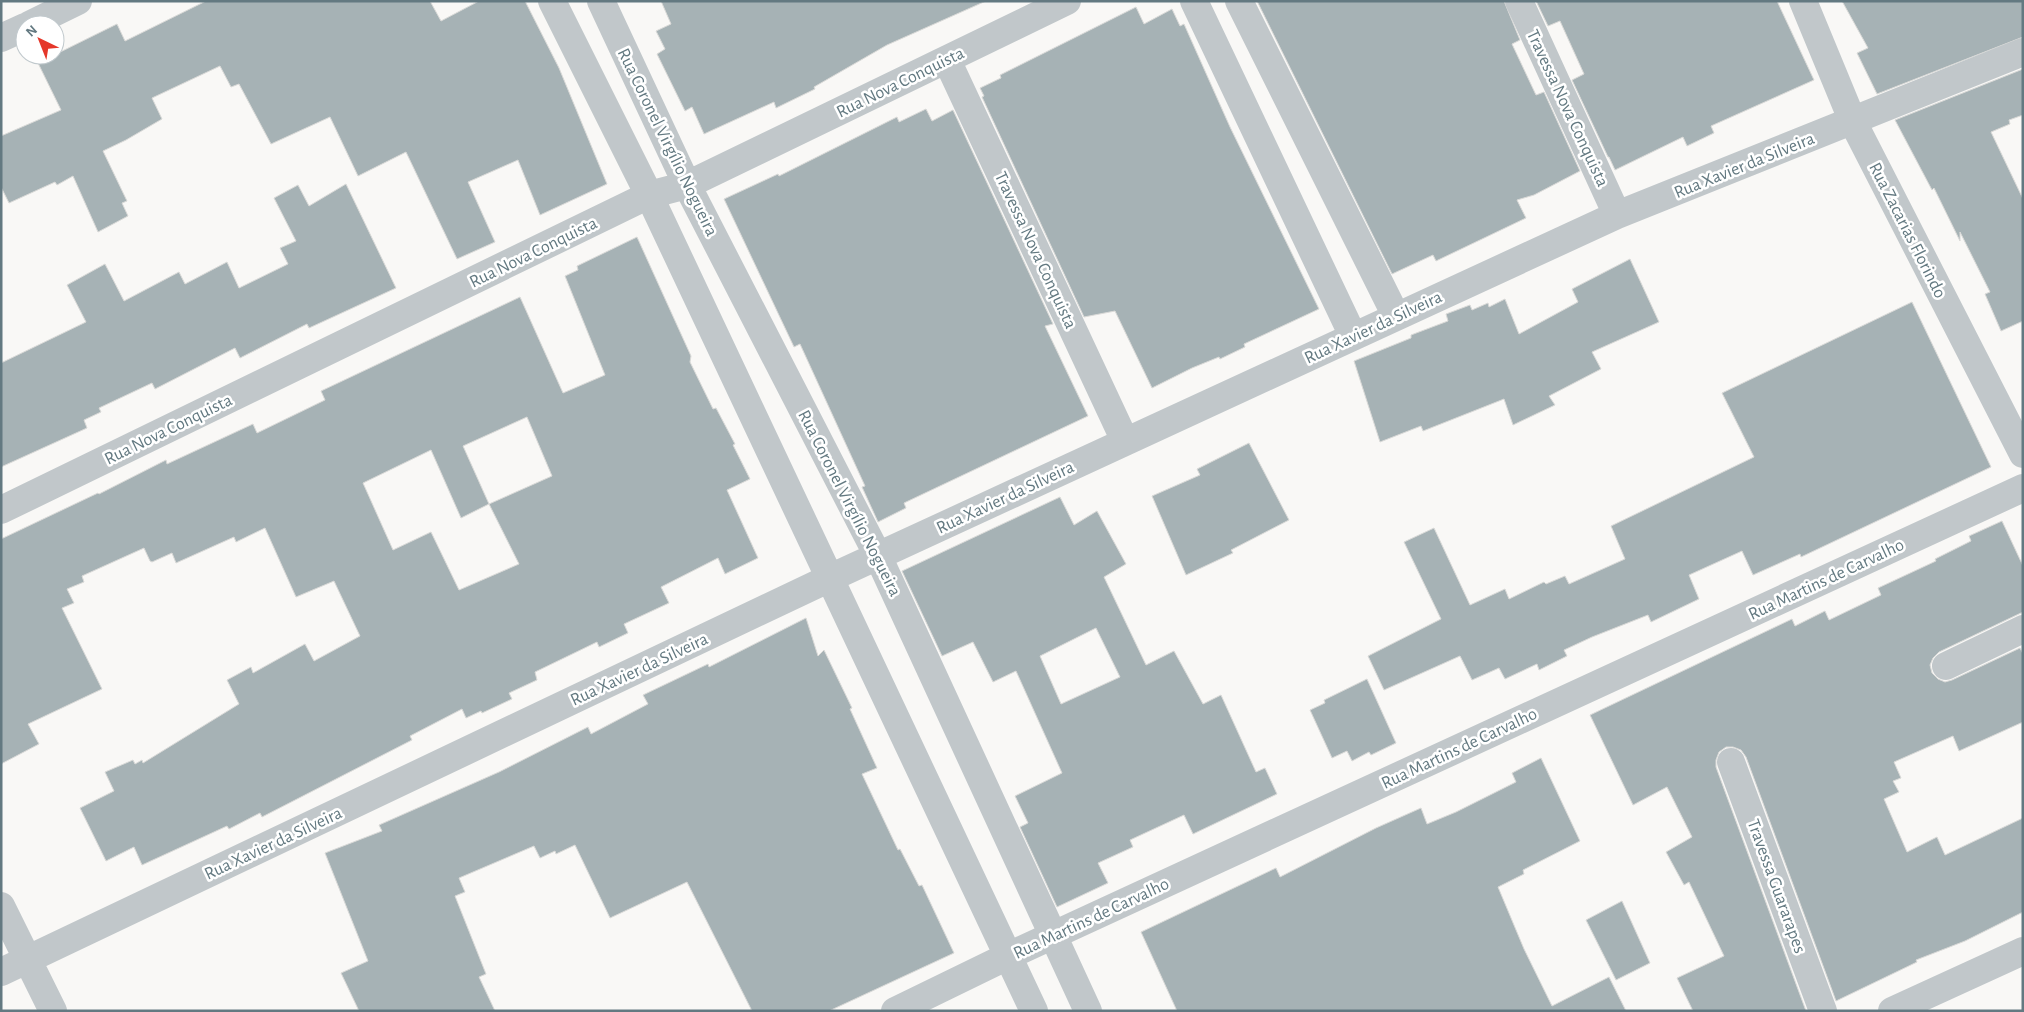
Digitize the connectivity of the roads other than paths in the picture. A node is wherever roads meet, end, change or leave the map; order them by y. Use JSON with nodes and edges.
{"nodes":[{"id":1,"x":78,"y":1,"type":"edge"},
{"id":2,"x":552,"y":1,"type":"edge"},
{"id":3,"x":601,"y":1,"type":"edge"},
{"id":4,"x":1067,"y":1,"type":"edge"},
{"id":5,"x":1194,"y":1,"type":"edge"},
{"id":6,"x":1239,"y":1,"type":"edge"},
{"id":7,"x":1519,"y":1,"type":"edge"},
{"id":8,"x":1803,"y":1,"type":"edge"},
{"id":9,"x":49,"y":15,"type":"edge"},
{"id":10,"x":15,"y":32,"type":"edge"},
{"id":11,"x":1,"y":38,"type":"edge"},
{"id":12,"x":2023,"y":52,"type":"edge"},
{"id":13,"x":947,"y":60,"type":"junction"},
{"id":14,"x":1853,"y":122,"type":"junction"},
{"id":15,"x":1301,"y":126,"type":"junction"},
{"id":16,"x":1261,"y":143,"type":"junction"},
{"id":17,"x":687,"y":185,"type":"junction"},
{"id":18,"x":649,"y":195,"type":"junction"},
{"id":19,"x":1617,"y":216,"type":"junction"},
{"id":20,"x":1396,"y":316,"type":"junction"},
{"id":21,"x":1353,"y":336,"type":"junction"},
{"id":22,"x":1125,"y":441,"type":"junction"},
{"id":23,"x":2023,"y":454,"type":"edge"},
{"id":24,"x":2023,"y":488,"type":"edge"},
{"id":25,"x":1,"y":510,"type":"edge"},
{"id":26,"x":878,"y":556,"type":"junction"},
{"id":27,"x":830,"y":578,"type":"junction"},
{"id":28,"x":2023,"y":630,"type":"edge"},
{"id":29,"x":1946,"y":666,"type":"dead end"},
{"id":30,"x":1731,"y":762,"type":"dead end"},
{"id":31,"x":1,"y":906,"type":"edge"},
{"id":32,"x":1052,"y":936,"type":"junction"},
{"id":33,"x":2023,"y":951,"type":"edge"},
{"id":34,"x":1008,"y":956,"type":"junction"},
{"id":35,"x":29,"y":959,"type":"junction"},
{"id":36,"x":1,"y":972,"type":"edge"},
{"id":37,"x":53,"y":1011,"type":"edge"},
{"id":38,"x":896,"y":1011,"type":"edge"},
{"id":39,"x":1034,"y":1011,"type":"edge"},
{"id":40,"x":1088,"y":1011,"type":"edge"},
{"id":41,"x":1823,"y":1011,"type":"edge"},
{"id":42,"x":1892,"y":1011,"type":"edge"}],
"edges":[{"from":1,"to":9,"type":"street"},
{"from":2,"to":18,"type":"street"},
{"from":3,"to":17,"type":"street","name":"Rua Coronel Virgílio Nogueira"},
{"from":4,"to":13,"type":"street","name":"Rua Nova Conquista"},
{"from":5,"to":16,"type":"street"},
{"from":6,"to":15,"type":"street"},
{"from":7,"to":19,"type":"street","name":"Travessa Nova Conquista"},
{"from":8,"to":14,"type":"street","name":"Rua Zacarias Florindo"},
{"from":10,"to":11,"type":"street"},
{"from":12,"to":14,"type":"street","name":"Rua Xavier da Silveira"},
{"from":13,"to":17,"type":"street","name":"Rua Nova Conquista"},
{"from":13,"to":22,"type":"street","name":"Travessa Nova Conquista"},
{"from":14,"to":19,"type":"street","name":"Rua Xavier da Silveira"},
{"from":14,"to":23,"type":"street","name":"Rua Zacarias Florindo"},
{"from":15,"to":16,"type":"street"},
{"from":15,"to":20,"type":"street"},
{"from":16,"to":21,"type":"street"},
{"from":17,"to":18,"type":"street","name":"Rua Nova Conquista"},
{"from":17,"to":26,"type":"street","name":"Rua Coronel Virgílio Nogueira"},
{"from":18,"to":25,"type":"street","name":"Rua Nova Conquista"},
{"from":18,"to":27,"type":"street"},
{"from":19,"to":20,"type":"street","name":"Rua Xavier da Silveira"},
{"from":20,"to":21,"type":"street","name":"Rua Xavier da Silveira"},
{"from":21,"to":22,"type":"street","name":"Rua Xavier da Silveira"},
{"from":22,"to":26,"type":"street","name":"Rua Xavier da Silveira"},
{"from":24,"to":32,"type":"street","name":"Rua Martins de Carvalho"},
{"from":26,"to":27,"type":"street","name":"Rua Xavier da Silveira"},
{"from":26,"to":32,"type":"street","name":"Rua Coronel Virgílio Nogueira"},
{"from":27,"to":34,"type":"street"},
{"from":27,"to":35,"type":"street","name":"Rua Xavier da Silveira"},
{"from":28,"to":29,"type":"street"},
{"from":30,"to":41,"type":"street","name":"Travessa Guararapes"},
{"from":31,"to":35,"type":"street"},
{"from":32,"to":34,"type":"street","name":"Rua Martins de Carvalho"},
{"from":32,"to":40,"type":"street","name":"Rua Coronel Virgílio Nogueira"},
{"from":33,"to":42,"type":"street"},
{"from":34,"to":38,"type":"street","name":"Rua Martins de Carvalho"},
{"from":34,"to":39,"type":"street"},
{"from":35,"to":36,"type":"street","name":"Rua Xavier da Silveira"},
{"from":35,"to":37,"type":"street"}]}
